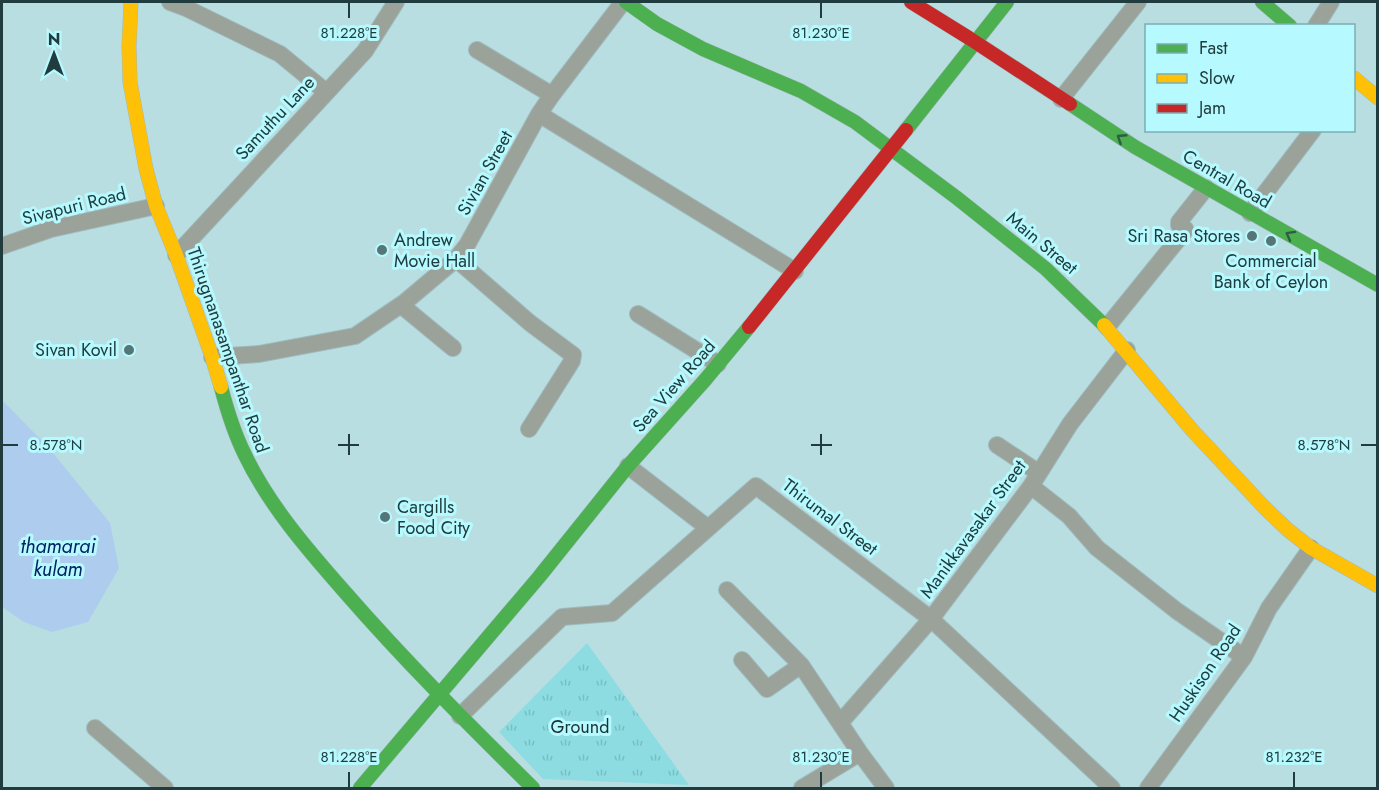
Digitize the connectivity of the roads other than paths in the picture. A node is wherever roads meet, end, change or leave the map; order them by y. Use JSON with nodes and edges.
{"nodes":[{"id":1,"x":131,"y":2,"type":"edge"},
{"id":2,"x":170,"y":2,"type":"edge"},
{"id":3,"x":396,"y":2,"type":"edge"},
{"id":4,"x":624,"y":2,"type":"edge"},
{"id":5,"x":911,"y":2,"type":"edge"},
{"id":6,"x":1007,"y":2,"type":"edge"},
{"id":7,"x":1138,"y":2,"type":"edge"},
{"id":8,"x":1262,"y":2,"type":"edge"},
{"id":9,"x":1331,"y":2,"type":"edge"},
{"id":10,"x":1288,"y":24,"type":"edge"},
{"id":11,"x":1317,"y":24,"type":"edge"},
{"id":12,"x":975,"y":42,"type":"junction"},
{"id":13,"x":477,"y":50,"type":"dead end"},
{"id":14,"x":1355,"y":79,"type":"edge"},
{"id":15,"x":1376,"y":92,"type":"edge"},
{"id":16,"x":325,"y":93,"type":"junction"},
{"id":17,"x":552,"y":96,"type":"junction"},
{"id":18,"x":1061,"y":99,"type":"junction"},
{"id":19,"x":539,"y":114,"type":"junction"},
{"id":20,"x":1311,"y":132,"type":"edge"},
{"id":21,"x":891,"y":149,"type":"junction"},
{"id":22,"x":1206,"y":188,"type":"junction"},
{"id":23,"x":156,"y":206,"type":"junction"},
{"id":24,"x":1250,"y":213,"type":"junction"},
{"id":25,"x":2,"y":246,"type":"edge"},
{"id":26,"x":176,"y":255,"type":"junction"},
{"id":27,"x":456,"y":259,"type":"junction"},
{"id":28,"x":795,"y":271,"type":"junction"},
{"id":29,"x":1377,"y":285,"type":"edge"},
{"id":30,"x":401,"y":305,"type":"junction"},
{"id":31,"x":638,"y":314,"type":"dead end"},
{"id":32,"x":1107,"y":327,"type":"junction"},
{"id":33,"x":453,"y":348,"type":"dead end"},
{"id":34,"x":1127,"y":350,"type":"junction"},
{"id":35,"x":212,"y":357,"type":"junction"},
{"id":36,"x":718,"y":364,"type":"junction"},
{"id":37,"x":529,"y":429,"type":"dead end"},
{"id":38,"x":997,"y":445,"type":"dead end"},
{"id":39,"x":628,"y":466,"type":"junction"},
{"id":40,"x":1035,"y":479,"type":"junction"},
{"id":41,"x":708,"y":528,"type":"junction"},
{"id":42,"x":1311,"y":548,"type":"junction"},
{"id":43,"x":1377,"y":585,"type":"edge"},
{"id":44,"x":728,"y":590,"type":"dead end"},
{"id":45,"x":931,"y":619,"type":"junction"},
{"id":46,"x":1244,"y":657,"type":"junction"},
{"id":47,"x":742,"y":660,"type":"dead end"},
{"id":48,"x":801,"y":665,"type":"junction"},
{"id":49,"x":439,"y":695,"type":"junction"},
{"id":50,"x":460,"y":716,"type":"junction"},
{"id":51,"x":840,"y":723,"type":"junction"},
{"id":52,"x":95,"y":728,"type":"dead end"},
{"id":53,"x":860,"y":753,"type":"junction"},
{"id":54,"x":165,"y":789,"type":"edge"},
{"id":55,"x":360,"y":789,"type":"edge"},
{"id":56,"x":532,"y":789,"type":"edge"},
{"id":57,"x":802,"y":789,"type":"edge"},
{"id":58,"x":886,"y":789,"type":"edge"},
{"id":59,"x":1112,"y":789,"type":"edge"},
{"id":60,"x":1148,"y":789,"type":"edge"}],
"edges":[{"from":1,"to":23,"type":"main road","name":"Thirugnanasampanthar Road"},
{"from":2,"to":16,"type":"street"},
{"from":3,"to":16,"type":"street","name":"Samuthu Lane"},
{"from":4,"to":17,"type":"street","name":"Sivian Street"},
{"from":4,"to":21,"type":"main road","name":"Main Street"},
{"from":5,"to":12,"type":"main road","name":"Central Road"},
{"from":6,"to":12,"type":"main road","name":"Sea View Road"},
{"from":7,"to":18,"type":"street"},
{"from":8,"to":10,"type":"main road"},
{"from":9,"to":11,"type":"street"},
{"from":12,"to":18,"type":"main road","name":"Central Road"},
{"from":12,"to":21,"type":"main road","name":"Sea View Road"},
{"from":13,"to":17,"type":"street"},
{"from":14,"to":15,"type":"main road"},
{"from":16,"to":26,"type":"street","name":"Samuthu Lane"},
{"from":17,"to":19,"type":"street","name":"Sivian Street"},
{"from":22,"to":18,"type":"main road","name":"Central Road","one_way":true},
{"from":19,"to":27,"type":"street","name":"Sivian Street"},
{"from":19,"to":28,"type":"street"},
{"from":20,"to":24,"type":"street"},
{"from":21,"to":28,"type":"main road","name":"Sea View Road"},
{"from":21,"to":32,"type":"main road","name":"Main Street"},
{"from":22,"to":24,"type":"main road","name":"Central Road"},
{"from":22,"to":32,"type":"street"},
{"from":23,"to":25,"type":"street","name":"Sivapuri Road"},
{"from":23,"to":26,"type":"main road","name":"Thirugnanasampanthar Road"},
{"from":29,"to":24,"type":"main road","name":"Central Road","one_way":true},
{"from":26,"to":35,"type":"main road","name":"Thirugnanasampanthar Road"},
{"from":27,"to":30,"type":"street","name":"Sivian Street"},
{"from":27,"to":37,"type":"street"},
{"from":28,"to":36,"type":"main road","name":"Sea View Road"},
{"from":30,"to":33,"type":"street"},
{"from":30,"to":35,"type":"street","name":"Sivian Street"},
{"from":31,"to":36,"type":"street"},
{"from":32,"to":34,"type":"main road","name":"Main Street"},
{"from":34,"to":40,"type":"street","name":"Manikkavasakar Street"},
{"from":34,"to":42,"type":"main road","name":"Main Street"},
{"from":35,"to":49,"type":"main road","name":"Thirugnanasampanthar Road"},
{"from":36,"to":39,"type":"main road","name":"Sea View Road"},
{"from":38,"to":40,"type":"street"},
{"from":39,"to":41,"type":"street"},
{"from":39,"to":49,"type":"main road","name":"Sea View Road"},
{"from":40,"to":45,"type":"street","name":"Manikkavasakar Street"},
{"from":40,"to":46,"type":"street"},
{"from":41,"to":45,"type":"street","name":"Thirumal Street"},
{"from":41,"to":50,"type":"street","name":"Thirumal Street"},
{"from":42,"to":43,"type":"main road","name":"Main Street"},
{"from":42,"to":46,"type":"street","name":"Huskison Road"},
{"from":44,"to":48,"type":"street"},
{"from":45,"to":51,"type":"street","name":"Manikkavasakar Street"},
{"from":45,"to":59,"type":"street","name":"Thirumal Street"},
{"from":46,"to":60,"type":"street","name":"Huskison Road"},
{"from":47,"to":48,"type":"street"},
{"from":48,"to":51,"type":"street"},
{"from":49,"to":50,"type":"main road","name":"Thirugnanasampanthar Road"},
{"from":49,"to":55,"type":"main road","name":"Sea View Road"},
{"from":50,"to":56,"type":"main road","name":"Thirugnanasampanthar Road"},
{"from":51,"to":53,"type":"street"},
{"from":52,"to":54,"type":"street"},
{"from":53,"to":57,"type":"street"},
{"from":53,"to":58,"type":"street"}]}
